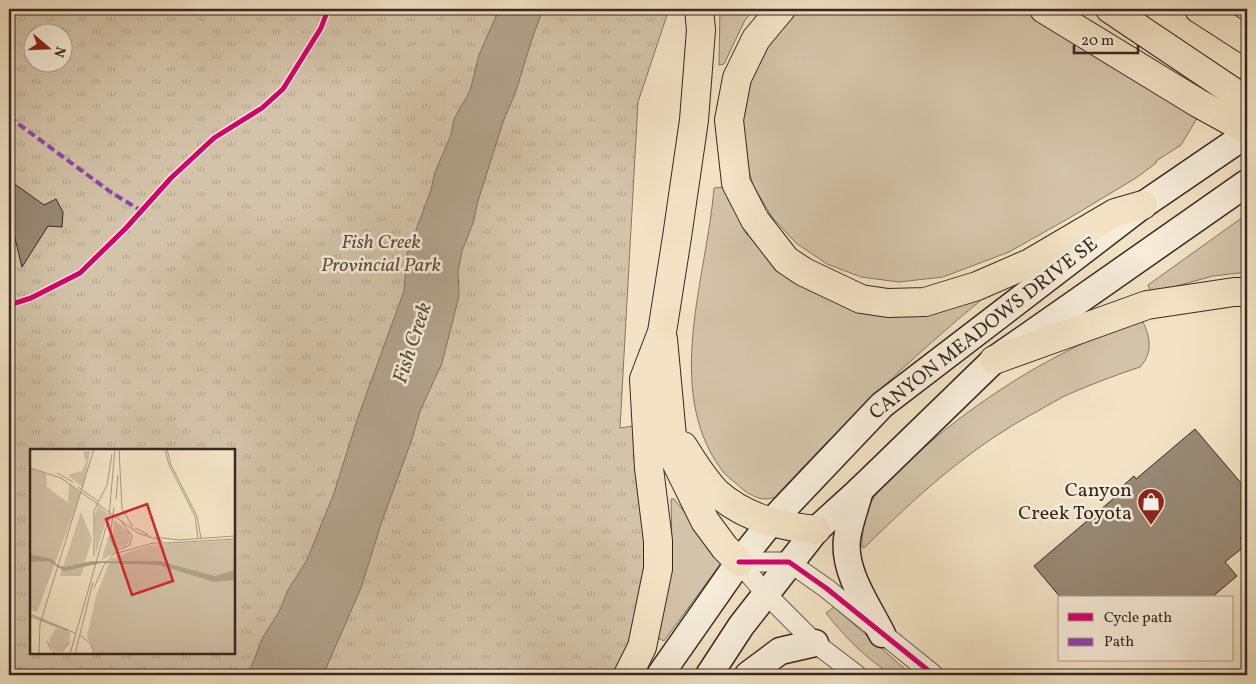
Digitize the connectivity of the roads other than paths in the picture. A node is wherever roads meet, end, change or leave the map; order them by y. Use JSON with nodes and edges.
{"nodes":[{"id":1,"x":699,"y":9,"type":"edge"},
{"id":2,"x":780,"y":9,"type":"edge"},
{"id":3,"x":1044,"y":9,"type":"edge"},
{"id":4,"x":1110,"y":9,"type":"edge"},
{"id":5,"x":1199,"y":9,"type":"edge"},
{"id":6,"x":1247,"y":40,"type":"edge"},
{"id":7,"x":1247,"y":101,"type":"edge"},
{"id":8,"x":1247,"y":130,"type":"edge"},
{"id":9,"x":1247,"y":134,"type":"edge"},
{"id":10,"x":1247,"y":183,"type":"edge"},
{"id":11,"x":1143,"y":204,"type":"junction"},
{"id":12,"x":1247,"y":292,"type":"edge"},
{"id":13,"x":662,"y":332,"type":"junction"},
{"id":14,"x":994,"y":360,"type":"junction"},
{"id":15,"x":670,"y":426,"type":"junction"},
{"id":16,"x":860,"y":490,"type":"junction"},
{"id":17,"x":772,"y":522,"type":"junction"},
{"id":18,"x":816,"y":530,"type":"junction"},
{"id":19,"x":739,"y":562,"type":"junction"},
{"id":20,"x":789,"y":562,"type":"junction"},
{"id":21,"x":766,"y":594,"type":"junction"},
{"id":22,"x":882,"y":634,"type":"junction"},
{"id":23,"x":815,"y":643,"type":"junction"},
{"id":24,"x":628,"y":675,"type":"edge"},
{"id":25,"x":660,"y":675,"type":"edge"},
{"id":26,"x":709,"y":675,"type":"edge"},
{"id":27,"x":748,"y":675,"type":"edge"},
{"id":28,"x":857,"y":675,"type":"edge"},
{"id":29,"x":934,"y":675,"type":"edge"}],
"edges":[{"from":1,"to":13,"type":"highway"},
{"from":2,"to":11,"type":"highway"},
{"from":3,"to":8,"type":"highway"},
{"from":4,"to":7,"type":"highway"},
{"from":5,"to":6,"type":"highway"},
{"from":9,"to":11,"type":"main road","name":"CANYON MEADOWS DRIVE SE"},
{"from":10,"to":14,"type":"main road","name":"CANYON MEADOWS DRIVE SE"},
{"from":11,"to":17,"type":"main road","name":"CANYON MEADOWS DRIVE SE"},
{"from":12,"to":14,"type":"highway"},
{"from":13,"to":15,"type":"highway"},
{"from":13,"to":24,"type":"highway"},
{"from":14,"to":16,"type":"main road","name":"CANYON MEADOWS DRIVE SE"},
{"from":15,"to":17,"type":"highway"},
{"from":15,"to":19,"type":"highway"},
{"from":16,"to":18,"type":"main road","name":"CANYON MEADOWS DRIVE SE"},
{"from":16,"to":22,"type":"main road"},
{"from":17,"to":18,"type":"highway"},
{"from":17,"to":19,"type":"main road","name":"CANYON MEADOWS DRIVE SE"},
{"from":18,"to":20,"type":"main road","name":"CANYON MEADOWS DRIVE SE"},
{"from":19,"to":20,"type":"street"},
{"from":19,"to":21,"type":"street"},
{"from":19,"to":25,"type":"main road","name":"CANYON MEADOWS DRIVE SE"},
{"from":20,"to":21,"type":"main road","name":"CANYON MEADOWS DRIVE SE"},
{"from":20,"to":22,"type":"street"},
{"from":21,"to":23,"type":"street"},
{"from":21,"to":26,"type":"main road","name":"CANYON MEADOWS DRIVE SE"},
{"from":22,"to":29,"type":"street"},
{"from":23,"to":27,"type":"main road"},
{"from":23,"to":28,"type":"street"}]}
